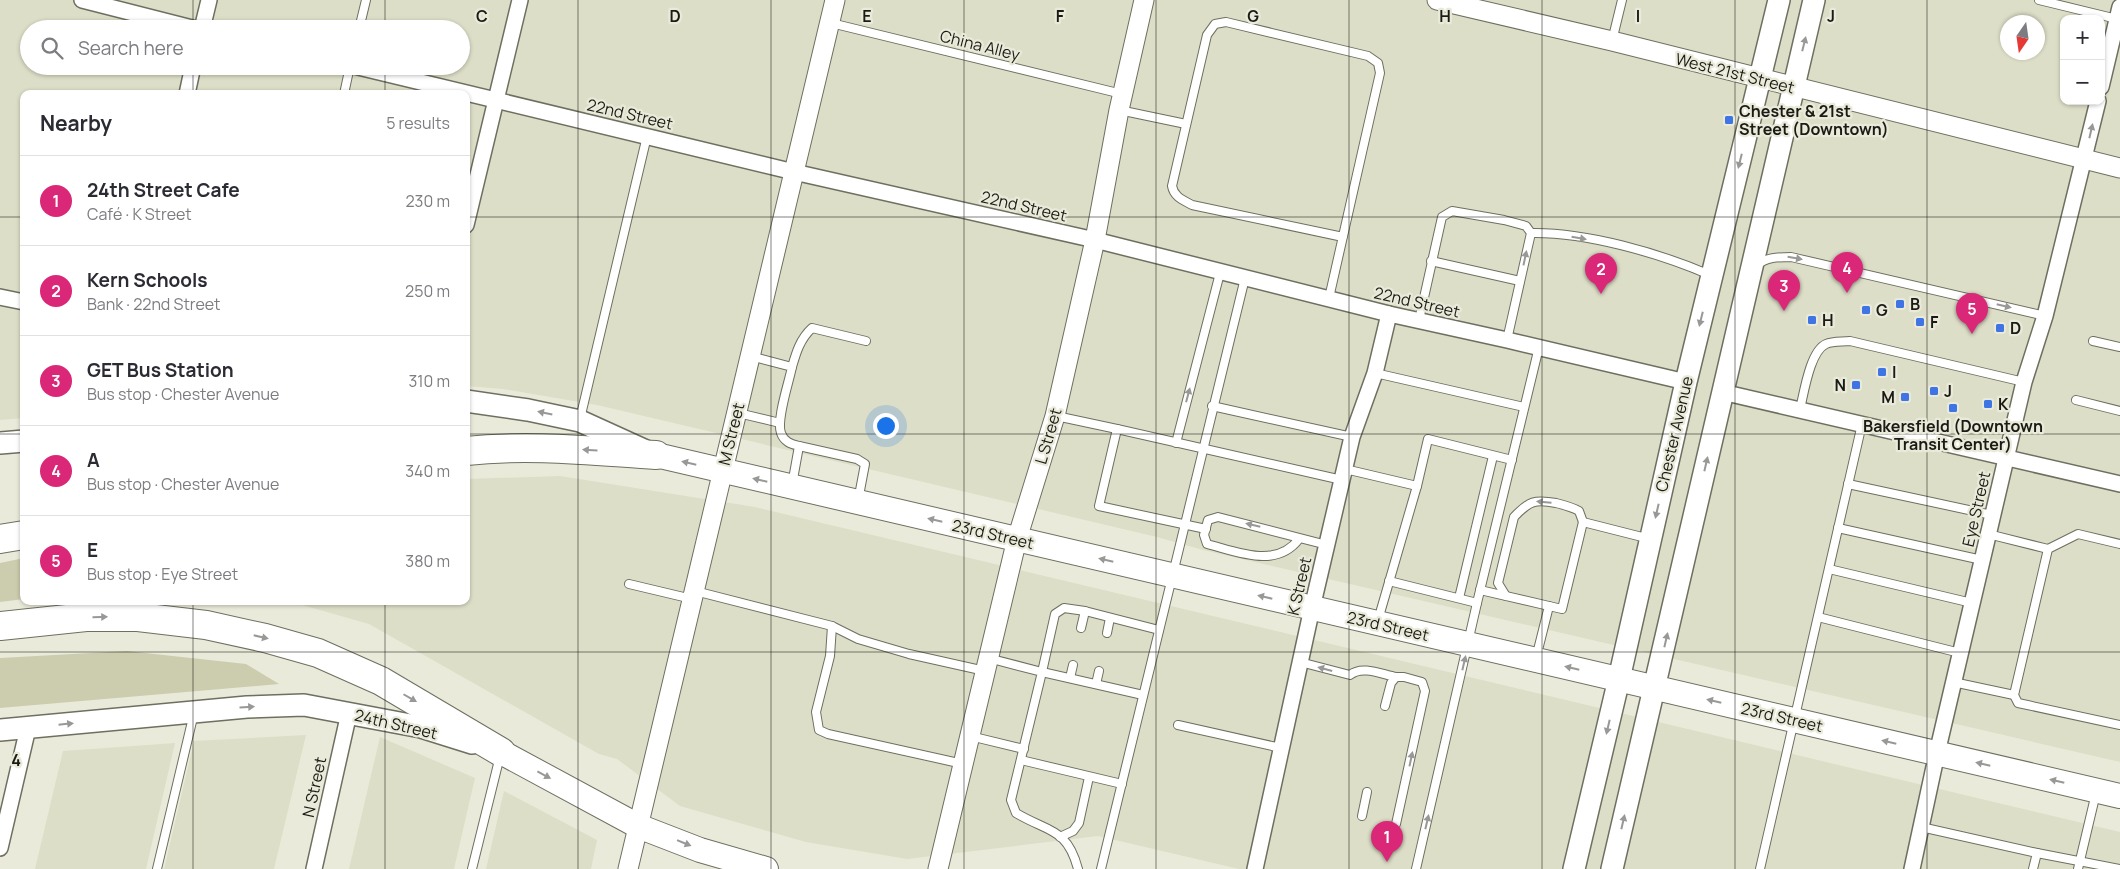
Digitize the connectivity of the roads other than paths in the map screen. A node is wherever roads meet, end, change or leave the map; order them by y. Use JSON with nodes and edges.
{"nodes":[{"id":1,"x":82,"y":0,"type":"edge"},
{"id":2,"x":209,"y":0,"type":"edge"},
{"id":3,"x":366,"y":0,"type":"edge"},
{"id":4,"x":520,"y":0,"type":"edge"},
{"id":5,"x":836,"y":0,"type":"edge"},
{"id":6,"x":1144,"y":0,"type":"edge"},
{"id":7,"x":1438,"y":0,"type":"edge"},
{"id":8,"x":1622,"y":0,"type":"edge"},
{"id":9,"x":1779,"y":0,"type":"edge"},
{"id":10,"x":1814,"y":0,"type":"edge"},
{"id":11,"x":2040,"y":0,"type":"edge"},
{"id":12,"x":1457,"y":2,"type":"edge"},
{"id":13,"x":2118,"y":13,"type":"edge"},
{"id":14,"x":161,"y":20,"type":"edge"},
{"id":15,"x":204,"y":20,"type":"edge"},
{"id":16,"x":361,"y":20,"type":"edge"},
{"id":17,"x":831,"y":23,"type":"junction"},
{"id":18,"x":1612,"y":41,"type":"junction"},
{"id":19,"x":2105,"y":70,"type":"edge"},
{"id":20,"x":191,"y":75,"type":"edge"},
{"id":21,"x":349,"y":75,"type":"edge"},
{"id":22,"x":389,"y":75,"type":"edge"},
{"id":23,"x":1760,"y":80,"type":"junction"},
{"id":24,"x":1793,"y":88,"type":"junction"},
{"id":25,"x":187,"y":90,"type":"edge"},
{"id":26,"x":345,"y":90,"type":"edge"},
{"id":27,"x":451,"y":90,"type":"edge"},
{"id":28,"x":470,"y":94,"type":"edge"},
{"id":29,"x":497,"y":101,"type":"junction"},
{"id":30,"x":1120,"y":102,"type":"junction"},
{"id":31,"x":2097,"y":105,"type":"edge"},
{"id":32,"x":1186,"y":124,"type":"junction"},
{"id":33,"x":647,"y":136,"type":"junction"},
{"id":34,"x":2084,"y":161,"type":"junction"},
{"id":35,"x":2120,"y":168,"type":"edge"},
{"id":36,"x":794,"y":172,"type":"junction"},
{"id":37,"x":470,"y":209,"type":"edge"},
{"id":38,"x":1531,"y":233,"type":"junction"},
{"id":39,"x":1343,"y":237,"type":"junction"},
{"id":40,"x":1095,"y":240,"type":"junction"},
{"id":41,"x":1431,"y":261,"type":"junction"},
{"id":42,"x":1750,"y":270,"type":"junction"},
{"id":43,"x":1220,"y":272,"type":"junction"},
{"id":44,"x":1712,"y":276,"type":"junction"},
{"id":45,"x":1245,"y":278,"type":"junction"},
{"id":46,"x":1520,"y":281,"type":"junction"},
{"id":47,"x":0,"y":298,"type":"edge"},
{"id":48,"x":1329,"y":298,"type":"junction"},
{"id":49,"x":20,"y":301,"type":"edge"},
{"id":50,"x":1389,"y":314,"type":"junction"},
{"id":51,"x":2045,"y":316,"type":"junction"},
{"id":52,"x":1419,"y":320,"type":"junction"},
{"id":53,"x":1508,"y":340,"type":"junction"},
{"id":54,"x":866,"y":341,"type":"dead end"},
{"id":55,"x":2093,"y":341,"type":"dead end"},
{"id":56,"x":1539,"y":347,"type":"junction"},
{"id":57,"x":2120,"y":347,"type":"edge"},
{"id":58,"x":750,"y":356,"type":"junction"},
{"id":59,"x":792,"y":367,"type":"junction"},
{"id":60,"x":1375,"y":373,"type":"junction"},
{"id":61,"x":1686,"y":382,"type":"junction"},
{"id":62,"x":2024,"y":382,"type":"junction"},
{"id":63,"x":1722,"y":392,"type":"junction"},
{"id":64,"x":2076,"y":400,"type":"dead end"},
{"id":65,"x":470,"y":402,"type":"edge"},
{"id":66,"x":1212,"y":406,"type":"junction"},
{"id":67,"x":1524,"y":407,"type":"junction"},
{"id":68,"x":1800,"y":409,"type":"junction"},
{"id":69,"x":2120,"y":411,"type":"edge"},
{"id":70,"x":736,"y":412,"type":"junction"},
{"id":71,"x":1055,"y":416,"type":"junction"},
{"id":72,"x":580,"y":421,"type":"junction"},
{"id":73,"x":780,"y":423,"type":"junction"},
{"id":74,"x":1862,"y":424,"type":"junction"},
{"id":75,"x":1117,"y":429,"type":"junction"},
{"id":76,"x":1352,"y":437,"type":"junction"},
{"id":77,"x":20,"y":441,"type":"edge"},
{"id":78,"x":1176,"y":442,"type":"junction"},
{"id":79,"x":0,"y":443,"type":"edge"},
{"id":80,"x":799,"y":446,"type":"junction"},
{"id":81,"x":1202,"y":449,"type":"junction"},
{"id":82,"x":470,"y":451,"type":"edge"},
{"id":83,"x":656,"y":455,"type":"junction"},
{"id":84,"x":1494,"y":456,"type":"junction"},
{"id":85,"x":2006,"y":457,"type":"junction"},
{"id":86,"x":1512,"y":460,"type":"junction"},
{"id":87,"x":722,"y":471,"type":"junction"},
{"id":88,"x":1343,"y":474,"type":"junction"},
{"id":89,"x":1848,"y":484,"type":"junction"},
{"id":90,"x":2120,"y":484,"type":"edge"},
{"id":91,"x":1417,"y":486,"type":"junction"},
{"id":92,"x":791,"y":487,"type":"junction"},
{"id":93,"x":858,"y":502,"type":"junction"},
{"id":94,"x":1992,"y":515,"type":"junction"},
{"id":95,"x":20,"y":520,"type":"edge"},
{"id":96,"x":0,"y":522,"type":"edge"},
{"id":97,"x":1583,"y":522,"type":"junction"},
{"id":98,"x":1184,"y":525,"type":"junction"},
{"id":99,"x":1838,"y":528,"type":"junction"},
{"id":100,"x":1206,"y":529,"type":"junction"},
{"id":101,"x":1988,"y":534,"type":"junction"},
{"id":102,"x":20,"y":536,"type":"edge"},
{"id":103,"x":1300,"y":538,"type":"junction"},
{"id":104,"x":0,"y":539,"type":"edge"},
{"id":105,"x":1017,"y":539,"type":"junction"},
{"id":106,"x":1651,"y":539,"type":"junction"},
{"id":107,"x":2120,"y":544,"type":"edge"},
{"id":108,"x":1327,"y":545,"type":"junction"},
{"id":109,"x":2048,"y":549,"type":"junction"},
{"id":110,"x":1982,"y":560,"type":"junction"},
{"id":111,"x":1829,"y":570,"type":"junction"},
{"id":112,"x":1172,"y":575,"type":"junction"},
{"id":113,"x":1390,"y":581,"type":"junction"},
{"id":114,"x":629,"y":584,"type":"dead end"},
{"id":115,"x":1480,"y":590,"type":"junction"},
{"id":116,"x":692,"y":595,"type":"junction"},
{"id":117,"x":1506,"y":596,"type":"junction"},
{"id":118,"x":1460,"y":598,"type":"junction"},
{"id":119,"x":1972,"y":602,"type":"junction"},
{"id":120,"x":1477,"y":603,"type":"junction"},
{"id":121,"x":1549,"y":606,"type":"junction"},
{"id":122,"x":1312,"y":608,"type":"junction"},
{"id":123,"x":1085,"y":611,"type":"junction"},
{"id":124,"x":1818,"y":617,"type":"junction"},
{"id":125,"x":1110,"y":618,"type":"junction"},
{"id":126,"x":1377,"y":623,"type":"junction"},
{"id":127,"x":0,"y":626,"type":"edge"},
{"id":128,"x":832,"y":626,"type":"junction"},
{"id":129,"x":1081,"y":628,"type":"dead end"},
{"id":130,"x":1159,"y":630,"type":"junction"},
{"id":131,"x":1107,"y":633,"type":"dead end"},
{"id":132,"x":1468,"y":644,"type":"junction"},
{"id":133,"x":1960,"y":653,"type":"junction"},
{"id":134,"x":1535,"y":660,"type":"junction"},
{"id":135,"x":1300,"y":662,"type":"junction"},
{"id":136,"x":987,"y":665,"type":"junction"},
{"id":137,"x":1073,"y":666,"type":"dead end"},
{"id":138,"x":1099,"y":671,"type":"dead end"},
{"id":139,"x":1042,"y":672,"type":"junction"},
{"id":140,"x":1396,"y":677,"type":"junction"},
{"id":141,"x":1070,"y":678,"type":"junction"},
{"id":142,"x":1619,"y":679,"type":"junction"},
{"id":143,"x":1953,"y":682,"type":"junction"},
{"id":144,"x":1096,"y":684,"type":"junction"},
{"id":145,"x":1655,"y":688,"type":"junction"},
{"id":146,"x":1143,"y":694,"type":"junction"},
{"id":147,"x":2014,"y":695,"type":"junction"},
{"id":148,"x":1385,"y":706,"type":"dead end"},
{"id":149,"x":195,"y":712,"type":"junction"},
{"id":150,"x":349,"y":713,"type":"junction"},
{"id":151,"x":1795,"y":720,"type":"junction"},
{"id":152,"x":1178,"y":725,"type":"dead end"},
{"id":153,"x":2120,"y":725,"type":"edge"},
{"id":154,"x":28,"y":728,"type":"junction"},
{"id":155,"x":0,"y":730,"type":"edge"},
{"id":156,"x":969,"y":736,"type":"junction"},
{"id":157,"x":1281,"y":748,"type":"junction"},
{"id":158,"x":1024,"y":749,"type":"junction"},
{"id":159,"x":501,"y":752,"type":"junction"},
{"id":160,"x":1937,"y":753,"type":"junction"},
{"id":161,"x":1021,"y":760,"type":"junction"},
{"id":162,"x":963,"y":764,"type":"junction"},
{"id":163,"x":1089,"y":776,"type":"junction"},
{"id":164,"x":1122,"y":784,"type":"junction"},
{"id":165,"x":2096,"y":790,"type":"junction"},
{"id":166,"x":1367,"y":792,"type":"dead end"},
{"id":167,"x":2120,"y":796,"type":"edge"},
{"id":168,"x":1362,"y":816,"type":"dead end"},
{"id":169,"x":1051,"y":818,"type":"dead end"},
{"id":170,"x":1396,"y":824,"type":"dead end"},
{"id":171,"x":638,"y":826,"type":"junction"},
{"id":172,"x":1921,"y":827,"type":"junction"},
{"id":173,"x":1049,"y":828,"type":"junction"},
{"id":174,"x":1060,"y":836,"type":"junction"},
{"id":175,"x":0,"y":848,"type":"edge"},
{"id":176,"x":2037,"y":853,"type":"junction"},
{"id":177,"x":2080,"y":860,"type":"junction"},
{"id":178,"x":157,"y":869,"type":"edge"},
{"id":179,"x":314,"y":869,"type":"edge"},
{"id":180,"x":472,"y":869,"type":"edge"},
{"id":181,"x":628,"y":869,"type":"edge"},
{"id":182,"x":766,"y":869,"type":"edge"},
{"id":183,"x":938,"y":869,"type":"edge"},
{"id":184,"x":1078,"y":869,"type":"edge"},
{"id":185,"x":1101,"y":869,"type":"edge"},
{"id":186,"x":1254,"y":869,"type":"edge"},
{"id":187,"x":1416,"y":869,"type":"edge"},
{"id":188,"x":1574,"y":869,"type":"edge"},
{"id":189,"x":1612,"y":869,"type":"edge"},
{"id":190,"x":1760,"y":869,"type":"edge"},
{"id":191,"x":1912,"y":869,"type":"edge"},
{"id":192,"x":2033,"y":869,"type":"edge"},
{"id":193,"x":2078,"y":869,"type":"edge"},
{"id":194,"x":2118,"y":869,"type":"edge"}],
"edges":[{"from":1,"to":14,"type":"street"},
{"from":2,"to":15,"type":"street"},
{"from":3,"to":16,"type":"lane"},
{"from":4,"to":29,"type":"street"},
{"from":5,"to":17,"type":"street","name":"M Street"},
{"from":6,"to":30,"type":"street","name":"L Street"},
{"from":7,"to":12,"type":"street","name":"West 21st Street"},
{"from":8,"to":18,"type":"lane"},
{"from":9,"to":23,"type":"main road","name":"Chester Avenue"},
{"from":24,"to":10,"type":"main road","one_way":true},
{"from":11,"to":13,"type":"lane"},
{"from":12,"to":18,"type":"street","name":"West 21st Street"},
{"from":13,"to":19,"type":"street"},
{"from":17,"to":30,"type":"lane","name":"China Alley"},
{"from":17,"to":36,"type":"street","name":"M Street"},
{"from":18,"to":23,"type":"street","name":"West 21st Street"},
{"from":20,"to":25,"type":"street"},
{"from":21,"to":26,"type":"lane"},
{"from":22,"to":27,"type":"street","name":"22nd Street"},
{"from":23,"to":24,"type":"street","name":"West 21st Street"},
{"from":23,"to":44,"type":"main road","name":"Chester Avenue","one_way":true},
{"from":24,"to":34,"type":"street","name":"West 21st Street"},
{"from":24,"to":42,"type":"main road"},
{"from":28,"to":29,"type":"street","name":"22nd Street"},
{"from":29,"to":33,"type":"street","name":"22nd Street"},
{"from":29,"to":37,"type":"street"},
{"from":30,"to":32,"type":"lane","name":"China Alley"},
{"from":30,"to":40,"type":"street","name":"L Street"},
{"from":34,"to":31,"type":"street","name":"Eye Street","one_way":true},
{"from":32,"to":39,"type":"lane"},
{"from":32,"to":39,"type":"lane"},
{"from":33,"to":36,"type":"street","name":"22nd Street"},
{"from":33,"to":72,"type":"lane"},
{"from":34,"to":35,"type":"street","name":"West 21st Street"},
{"from":34,"to":51,"type":"street","name":"Eye Street"},
{"from":36,"to":40,"type":"street","name":"22nd Street"},
{"from":36,"to":58,"type":"street","name":"M Street"},
{"from":38,"to":41,"type":"lane"},
{"from":38,"to":44,"type":"lane","one_way":true},
{"from":46,"to":38,"type":"lane","one_way":true},
{"from":39,"to":48,"type":"lane"},
{"from":40,"to":43,"type":"street","name":"22nd Street"},
{"from":40,"to":71,"type":"street","name":"L Street"},
{"from":41,"to":46,"type":"lane"},
{"from":41,"to":52,"type":"lane"},
{"from":42,"to":51,"type":"lane","one_way":true},
{"from":42,"to":63,"type":"main road"},
{"from":43,"to":45,"type":"street","name":"22nd Street"},
{"from":78,"to":43,"type":"lane","one_way":true},
{"from":44,"to":61,"type":"main road","name":"Chester Avenue","one_way":true},
{"from":45,"to":48,"type":"street","name":"22nd Street"},
{"from":45,"to":66,"type":"lane"},
{"from":46,"to":53,"type":"lane"},
{"from":47,"to":49,"type":"street"},
{"from":48,"to":50,"type":"street","name":"22nd Street"},
{"from":50,"to":52,"type":"street","name":"22nd Street"},
{"from":50,"to":60,"type":"street","name":"K Street"},
{"from":51,"to":62,"type":"street","name":"Eye Street"},
{"from":52,"to":53,"type":"street","name":"22nd Street"},
{"from":53,"to":56,"type":"street","name":"22nd Street"},
{"from":54,"to":59,"type":"lane"},
{"from":55,"to":57,"type":"lane"},
{"from":56,"to":61,"type":"street","name":"22nd Street"},
{"from":56,"to":67,"type":"lane"},
{"from":58,"to":59,"type":"lane"},
{"from":58,"to":70,"type":"street","name":"M Street"},
{"from":59,"to":73,"type":"lane"},
{"from":60,"to":67,"type":"lane"},
{"from":60,"to":76,"type":"street","name":"K Street"},
{"from":61,"to":106,"type":"main road","name":"Chester Avenue","one_way":true},
{"from":62,"to":68,"type":"lane"},
{"from":62,"to":85,"type":"street","name":"Eye Street"},
{"from":63,"to":68,"type":"street"},
{"from":145,"to":63,"type":"main road","one_way":true},
{"from":64,"to":69,"type":"lane"},
{"from":72,"to":65,"type":"main road","one_way":true},
{"from":66,"to":76,"type":"lane"},
{"from":66,"to":81,"type":"lane"},
{"from":67,"to":86,"type":"lane"},
{"from":68,"to":74,"type":"street"},
{"from":70,"to":73,"type":"lane"},
{"from":70,"to":87,"type":"street","name":"M Street"},
{"from":71,"to":75,"type":"lane"},
{"from":71,"to":105,"type":"street","name":"L Street"},
{"from":72,"to":83,"type":"main road"},
{"from":73,"to":80,"type":"lane"},
{"from":74,"to":85,"type":"street"},
{"from":74,"to":89,"type":"lane"},
{"from":75,"to":78,"type":"lane"},
{"from":75,"to":98,"type":"lane"},
{"from":76,"to":88,"type":"street","name":"K Street"},
{"from":77,"to":79,"type":"main road"},
{"from":78,"to":81,"type":"lane"},
{"from":80,"to":92,"type":"lane"},
{"from":80,"to":93,"type":"lane"},
{"from":81,"to":88,"type":"lane"},
{"from":81,"to":98,"type":"lane"},
{"from":83,"to":82,"type":"highway","one_way":true},
{"from":87,"to":83,"type":"main road","name":"23rd Street","one_way":true},
{"from":84,"to":86,"type":"lane"},
{"from":84,"to":91,"type":"lane"},
{"from":84,"to":118,"type":"lane"},
{"from":85,"to":90,"type":"street"},
{"from":85,"to":94,"type":"street","name":"Eye Street"},
{"from":86,"to":115,"type":"lane"},
{"from":92,"to":87,"type":"main road","name":"23rd Street","one_way":true},
{"from":87,"to":116,"type":"street","name":"M Street"},
{"from":88,"to":91,"type":"lane"},
{"from":88,"to":108,"type":"street","name":"K Street"},
{"from":89,"to":94,"type":"lane"},
{"from":89,"to":99,"type":"lane"},
{"from":91,"to":113,"type":"lane"},
{"from":92,"to":93,"type":"main road","name":"23rd Street"},
{"from":105,"to":93,"type":"main road","name":"23rd Street","one_way":true},
{"from":94,"to":101,"type":"street","name":"Eye Street"},
{"from":95,"to":96,"type":"highway"},
{"from":97,"to":106,"type":"lane"},
{"from":97,"to":117,"type":"lane","one_way":true},
{"from":97,"to":121,"type":"lane"},
{"from":98,"to":100,"type":"lane"},
{"from":98,"to":112,"type":"lane"},
{"from":99,"to":110,"type":"lane"},
{"from":99,"to":111,"type":"lane"},
{"from":103,"to":100,"type":"lane","one_way":true},
{"from":100,"to":103,"type":"lane"},
{"from":101,"to":109,"type":"lane"},
{"from":101,"to":110,"type":"street","name":"Eye Street"},
{"from":102,"to":104,"type":"highway"},
{"from":103,"to":108,"type":"lane"},
{"from":112,"to":105,"type":"main road","name":"23rd Street","one_way":true},
{"from":105,"to":136,"type":"street","name":"L Street"},
{"from":106,"to":142,"type":"main road","name":"Chester Avenue"},
{"from":107,"to":109,"type":"lane"},
{"from":108,"to":122,"type":"street","name":"K Street"},
{"from":109,"to":147,"type":"lane"},
{"from":110,"to":119,"type":"street","name":"Eye Street"},
{"from":111,"to":119,"type":"lane"},
{"from":111,"to":124,"type":"lane"},
{"from":122,"to":112,"type":"main road","name":"23rd Street","one_way":true},
{"from":112,"to":130,"type":"lane"},
{"from":113,"to":118,"type":"lane"},
{"from":113,"to":126,"type":"lane"},
{"from":114,"to":116,"type":"lane"},
{"from":115,"to":117,"type":"lane"},
{"from":115,"to":120,"type":"lane"},
{"from":116,"to":128,"type":"lane"},
{"from":116,"to":171,"type":"street","name":"M Street"},
{"from":117,"to":121,"type":"lane"},
{"from":118,"to":120,"type":"lane"},
{"from":119,"to":133,"type":"street","name":"Eye Street"},
{"from":120,"to":132,"type":"lane"},
{"from":121,"to":134,"type":"lane"},
{"from":122,"to":126,"type":"main road","name":"23rd Street"},
{"from":122,"to":135,"type":"street","name":"K Street"},
{"from":123,"to":125,"type":"lane"},
{"from":123,"to":129,"type":"lane"},
{"from":123,"to":139,"type":"lane"},
{"from":124,"to":133,"type":"lane"},
{"from":124,"to":151,"type":"lane"},
{"from":125,"to":130,"type":"lane"},
{"from":125,"to":131,"type":"lane"},
{"from":126,"to":132,"type":"main road","name":"23rd Street"},
{"from":127,"to":159,"type":"highway","one_way":true},
{"from":128,"to":136,"type":"lane"},
{"from":128,"to":162,"type":"lane"},
{"from":130,"to":146,"type":"lane"},
{"from":132,"to":134,"type":"main road","name":"23rd Street"},
{"from":187,"to":132,"type":"lane","one_way":true},
{"from":133,"to":143,"type":"street","name":"Eye Street"},
{"from":142,"to":134,"type":"main road","name":"23rd Street","one_way":true},
{"from":140,"to":135,"type":"lane","one_way":true},
{"from":135,"to":157,"type":"street","name":"K Street"},
{"from":136,"to":139,"type":"lane"},
{"from":136,"to":156,"type":"street","name":"L Street"},
{"from":137,"to":141,"type":"lane"},
{"from":138,"to":144,"type":"lane"},
{"from":139,"to":141,"type":"lane"},
{"from":139,"to":158,"type":"lane"},
{"from":140,"to":148,"type":"lane"},
{"from":170,"to":140,"type":"lane","one_way":true},
{"from":141,"to":144,"type":"lane"},
{"from":142,"to":145,"type":"main road","name":"23rd Street"},
{"from":142,"to":188,"type":"main road","name":"Chester Avenue","one_way":true},
{"from":143,"to":147,"type":"lane"},
{"from":143,"to":160,"type":"street","name":"Eye Street"},
{"from":144,"to":146,"type":"lane"},
{"from":151,"to":145,"type":"main road","name":"23rd Street","one_way":true},
{"from":189,"to":145,"type":"main road","one_way":true},
{"from":146,"to":164,"type":"lane"},
{"from":147,"to":153,"type":"lane"},
{"from":149,"to":150,"type":"main road","name":"24th Street","one_way":true},
{"from":154,"to":149,"type":"main road","name":"24th Street","one_way":true},
{"from":149,"to":178,"type":"lane"},
{"from":150,"to":159,"type":"main road","name":"24th Street"},
{"from":150,"to":179,"type":"street","name":"N Street"},
{"from":160,"to":151,"type":"main road","name":"23rd Street","one_way":true},
{"from":151,"to":190,"type":"lane"},
{"from":152,"to":157,"type":"lane"},
{"from":154,"to":155,"type":"main road","name":"24th Street"},
{"from":154,"to":175,"type":"street"},
{"from":156,"to":158,"type":"lane"},
{"from":156,"to":162,"type":"street","name":"L Street"},
{"from":157,"to":186,"type":"street","name":"K Street"},
{"from":158,"to":161,"type":"lane"},
{"from":159,"to":171,"type":"main road","name":"24th Street","one_way":true},
{"from":159,"to":180,"type":"lane"},
{"from":165,"to":160,"type":"main road","name":"23rd Street","one_way":true},
{"from":160,"to":172,"type":"street","name":"Eye Street"},
{"from":161,"to":163,"type":"lane"},
{"from":161,"to":173,"type":"lane"},
{"from":162,"to":183,"type":"street","name":"L Street"},
{"from":163,"to":164,"type":"lane"},
{"from":163,"to":174,"type":"lane"},
{"from":164,"to":185,"type":"lane"},
{"from":165,"to":167,"type":"main road","name":"23rd Street"},
{"from":165,"to":177,"type":"lane"},
{"from":166,"to":168,"type":"lane"},
{"from":169,"to":173,"type":"lane"},
{"from":171,"to":181,"type":"street","name":"M Street"},
{"from":171,"to":182,"type":"main road","name":"24th Street","one_way":true},
{"from":172,"to":176,"type":"lane"},
{"from":172,"to":191,"type":"street","name":"Eye Street"},
{"from":173,"to":174,"type":"lane"},
{"from":174,"to":184,"type":"lane"},
{"from":176,"to":177,"type":"lane"},
{"from":176,"to":192,"type":"lane"},
{"from":177,"to":193,"type":"lane"},
{"from":177,"to":194,"type":"lane"}]}
